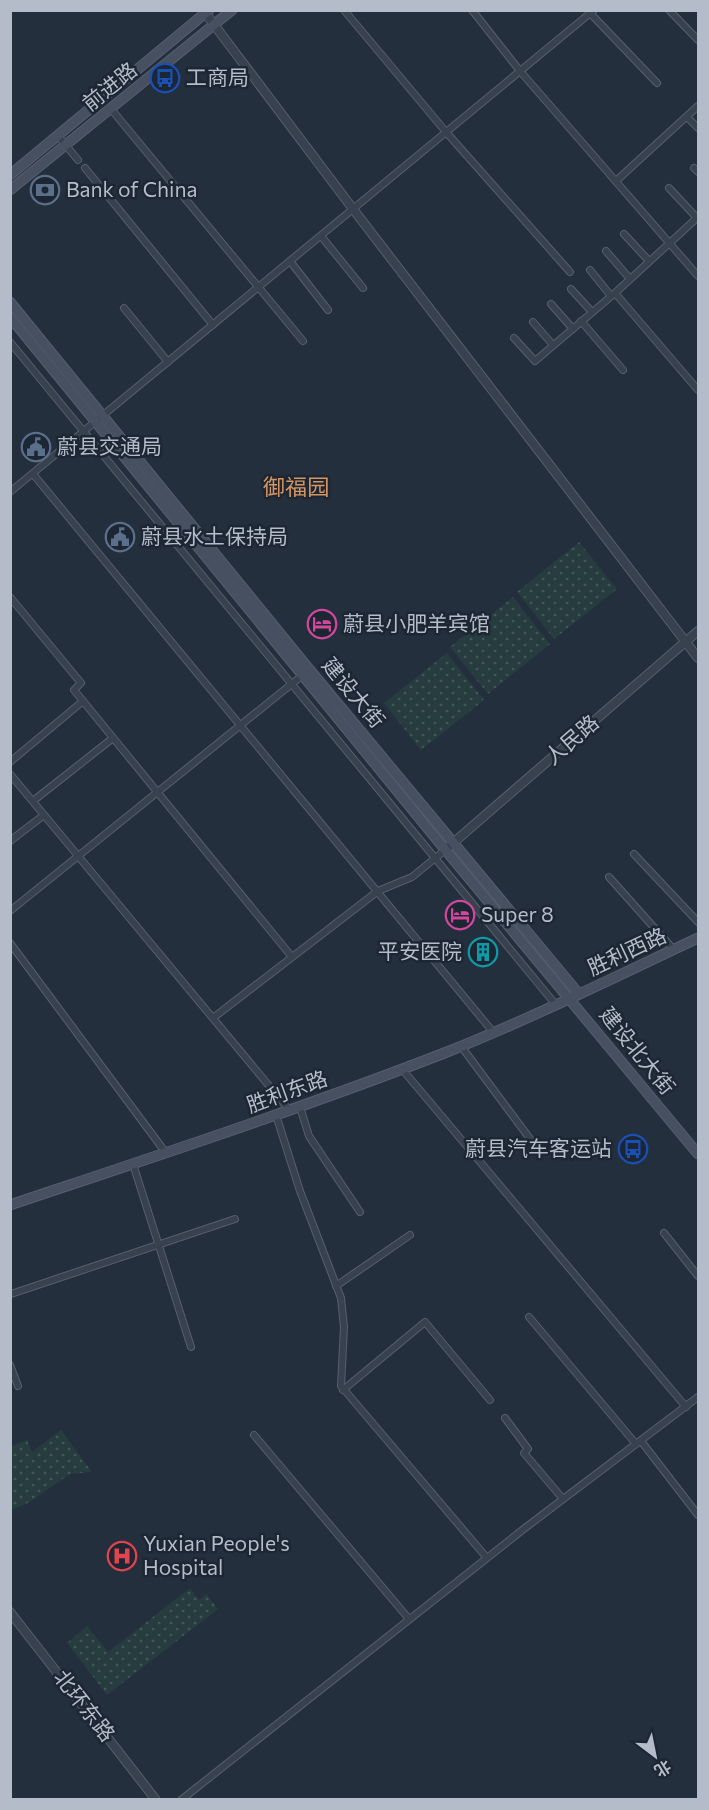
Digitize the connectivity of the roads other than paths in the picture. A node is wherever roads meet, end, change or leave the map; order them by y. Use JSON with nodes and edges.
{"nodes":[{"id":1,"x":232,"y":10,"type":"edge"},
{"id":2,"x":344,"y":10,"type":"edge"},
{"id":3,"x":472,"y":10,"type":"edge"},
{"id":4,"x":669,"y":10,"type":"edge"},
{"id":5,"x":206,"y":12,"type":"edge"},
{"id":6,"x":592,"y":12,"type":"edge"},
{"id":7,"x":214,"y":26,"type":"junction"},
{"id":8,"x":699,"y":40,"type":"edge"},
{"id":9,"x":520,"y":71,"type":"junction"},
{"id":10,"x":657,"y":83,"type":"dead end"},
{"id":11,"x":699,"y":106,"type":"edge"},
{"id":12,"x":111,"y":109,"type":"junction"},
{"id":13,"x":687,"y":117,"type":"junction"},
{"id":14,"x":699,"y":128,"type":"edge"},
{"id":15,"x":446,"y":132,"type":"junction"},
{"id":16,"x":58,"y":136,"type":"junction"},
{"id":17,"x":66,"y":146,"type":"junction"},
{"id":18,"x":78,"y":160,"type":"dead end"},
{"id":19,"x":85,"y":168,"type":"dead end"},
{"id":20,"x":10,"y":175,"type":"edge"},
{"id":21,"x":616,"y":181,"type":"junction"},
{"id":22,"x":669,"y":188,"type":"dead end"},
{"id":23,"x":10,"y":190,"type":"edge"},
{"id":24,"x":352,"y":209,"type":"junction"},
{"id":25,"x":698,"y":218,"type":"edge"},
{"id":26,"x":624,"y":234,"type":"dead end"},
{"id":27,"x":321,"y":236,"type":"junction"},
{"id":28,"x":669,"y":242,"type":"junction"},
{"id":29,"x":606,"y":251,"type":"dead end"},
{"id":30,"x":290,"y":261,"type":"junction"},
{"id":31,"x":649,"y":261,"type":"junction"},
{"id":32,"x":590,"y":270,"type":"dead end"},
{"id":33,"x":570,"y":273,"type":"dead end"},
{"id":34,"x":699,"y":276,"type":"edge"},
{"id":35,"x":630,"y":279,"type":"junction"},
{"id":36,"x":258,"y":288,"type":"junction"},
{"id":37,"x":363,"y":288,"type":"dead end"},
{"id":38,"x":571,"y":289,"type":"dead end"},
{"id":39,"x":613,"y":295,"type":"junction"},
{"id":40,"x":10,"y":302,"type":"edge"},
{"id":41,"x":551,"y":304,"type":"dead end"},
{"id":42,"x":124,"y":308,"type":"dead end"},
{"id":43,"x":328,"y":309,"type":"dead end"},
{"id":44,"x":592,"y":312,"type":"junction"},
{"id":45,"x":10,"y":317,"type":"edge"},
{"id":46,"x":581,"y":321,"type":"junction"},
{"id":47,"x":533,"y":322,"type":"dead end"},
{"id":48,"x":213,"y":325,"type":"junction"},
{"id":49,"x":573,"y":328,"type":"junction"},
{"id":50,"x":514,"y":338,"type":"dead end"},
{"id":51,"x":303,"y":341,"type":"dead end"},
{"id":52,"x":10,"y":342,"type":"edge"},
{"id":53,"x":553,"y":345,"type":"junction"},
{"id":54,"x":168,"y":362,"type":"junction"},
{"id":55,"x":622,"y":370,"type":"dead end"},
{"id":56,"x":699,"y":390,"type":"edge"},
{"id":57,"x":100,"y":418,"type":"junction"},
{"id":58,"x":84,"y":431,"type":"junction"},
{"id":59,"x":33,"y":474,"type":"junction"},
{"id":60,"x":10,"y":492,"type":"edge"},
{"id":61,"x":10,"y":597,"type":"edge"},
{"id":62,"x":699,"y":631,"type":"edge"},
{"id":63,"x":686,"y":641,"type":"junction"},
{"id":64,"x":699,"y":658,"type":"edge"},
{"id":65,"x":306,"y":672,"type":"junction"},
{"id":66,"x":292,"y":683,"type":"junction"},
{"id":67,"x":83,"y":701,"type":"junction"},
{"id":68,"x":240,"y":725,"type":"junction"},
{"id":69,"x":113,"y":738,"type":"junction"},
{"id":70,"x":10,"y":762,"type":"edge"},
{"id":71,"x":10,"y":774,"type":"edge"},
{"id":72,"x":13,"y":784,"type":"edge"},
{"id":73,"x":157,"y":792,"type":"junction"},
{"id":74,"x":33,"y":801,"type":"junction"},
{"id":75,"x":44,"y":814,"type":"junction"},
{"id":76,"x":10,"y":841,"type":"edge"},
{"id":77,"x":454,"y":843,"type":"junction"},
{"id":78,"x":445,"y":850,"type":"junction"},
{"id":79,"x":634,"y":854,"type":"dead end"},
{"id":80,"x":78,"y":856,"type":"junction"},
{"id":81,"x":436,"y":858,"type":"junction"},
{"id":82,"x":609,"y":877,"type":"dead end"},
{"id":83,"x":378,"y":891,"type":"junction"},
{"id":84,"x":10,"y":911,"type":"edge"},
{"id":85,"x":699,"y":922,"type":"edge"},
{"id":86,"x":699,"y":938,"type":"edge"},
{"id":87,"x":10,"y":944,"type":"edge"},
{"id":88,"x":674,"y":950,"type":"junction"},
{"id":89,"x":292,"y":957,"type":"junction"},
{"id":90,"x":575,"y":996,"type":"junction"},
{"id":91,"x":556,"y":1005,"type":"junction"},
{"id":92,"x":213,"y":1018,"type":"junction"},
{"id":93,"x":493,"y":1032,"type":"junction"},
{"id":94,"x":461,"y":1046,"type":"junction"},
{"id":95,"x":402,"y":1069,"type":"junction"},
{"id":96,"x":300,"y":1107,"type":"junction"},
{"id":97,"x":290,"y":1111,"type":"junction"},
{"id":98,"x":276,"y":1115,"type":"junction"},
{"id":99,"x":536,"y":1147,"type":"dead end"},
{"id":100,"x":166,"y":1153,"type":"junction"},
{"id":101,"x":699,"y":1154,"type":"edge"},
{"id":102,"x":133,"y":1164,"type":"junction"},
{"id":103,"x":10,"y":1205,"type":"edge"},
{"id":104,"x":360,"y":1212,"type":"dead end"},
{"id":105,"x":235,"y":1219,"type":"dead end"},
{"id":106,"x":664,"y":1233,"type":"dead end"},
{"id":107,"x":410,"y":1235,"type":"dead end"},
{"id":108,"x":159,"y":1245,"type":"junction"},
{"id":109,"x":699,"y":1276,"type":"edge"},
{"id":110,"x":336,"y":1286,"type":"junction"},
{"id":111,"x":11,"y":1294,"type":"edge"},
{"id":112,"x":529,"y":1317,"type":"dead end"},
{"id":113,"x":192,"y":1347,"type":"dead end"},
{"id":114,"x":10,"y":1365,"type":"edge"},
{"id":115,"x":18,"y":1386,"type":"dead end"},
{"id":116,"x":343,"y":1390,"type":"junction"},
{"id":117,"x":699,"y":1397,"type":"edge"},
{"id":118,"x":490,"y":1400,"type":"dead end"},
{"id":119,"x":686,"y":1407,"type":"junction"},
{"id":120,"x":506,"y":1418,"type":"dead end"},
{"id":121,"x":254,"y":1435,"type":"dead end"},
{"id":122,"x":639,"y":1443,"type":"junction"},
{"id":123,"x":563,"y":1499,"type":"junction"},
{"id":124,"x":699,"y":1515,"type":"edge"},
{"id":125,"x":487,"y":1558,"type":"junction"},
{"id":126,"x":10,"y":1612,"type":"edge"},
{"id":127,"x":409,"y":1619,"type":"junction"},
{"id":128,"x":156,"y":1800,"type":"edge"},
{"id":129,"x":182,"y":1800,"type":"edge"}],
"edges":[{"from":1,"to":7,"type":"main road","name":"前进路"},
{"from":2,"to":15,"type":"street"},
{"from":3,"to":9,"type":"street"},
{"from":4,"to":8,"type":"street"},
{"from":5,"to":7,"type":"street"},
{"from":5,"to":16,"type":"main road","name":"前进路"},
{"from":6,"to":9,"type":"street"},
{"from":6,"to":10,"type":"street"},
{"from":7,"to":12,"type":"main road","name":"前进路"},
{"from":7,"to":24,"type":"street"},
{"from":9,"to":15,"type":"street"},
{"from":9,"to":21,"type":"street"},
{"from":11,"to":13,"type":"street"},
{"from":12,"to":17,"type":"main road","name":"前进路"},
{"from":12,"to":36,"type":"street"},
{"from":13,"to":14,"type":"street"},
{"from":13,"to":21,"type":"street"},
{"from":15,"to":24,"type":"street"},
{"from":15,"to":33,"type":"street"},
{"from":16,"to":17,"type":"street"},
{"from":16,"to":20,"type":"main road","name":"前进路"},
{"from":17,"to":18,"type":"street"},
{"from":17,"to":23,"type":"main road","name":"前进路"},
{"from":19,"to":48,"type":"street"},
{"from":21,"to":28,"type":"street"},
{"from":22,"to":25,"type":"street"},
{"from":24,"to":27,"type":"street"},
{"from":24,"to":63,"type":"street"},
{"from":25,"to":28,"type":"street"},
{"from":26,"to":31,"type":"street"},
{"from":27,"to":30,"type":"street"},
{"from":27,"to":37,"type":"street"},
{"from":28,"to":31,"type":"street"},
{"from":28,"to":34,"type":"street"},
{"from":29,"to":35,"type":"street"},
{"from":30,"to":36,"type":"street"},
{"from":30,"to":43,"type":"street"},
{"from":31,"to":35,"type":"street"},
{"from":32,"to":39,"type":"street"},
{"from":35,"to":39,"type":"street"},
{"from":36,"to":48,"type":"street"},
{"from":36,"to":51,"type":"street"},
{"from":38,"to":44,"type":"street"},
{"from":39,"to":44,"type":"street"},
{"from":39,"to":56,"type":"street"},
{"from":40,"to":57,"type":"main road","name":"建设大街"},
{"from":41,"to":49,"type":"street"},
{"from":42,"to":54,"type":"street"},
{"from":44,"to":46,"type":"street"},
{"from":45,"to":57,"type":"main road","name":"建设大街"},
{"from":46,"to":49,"type":"street"},
{"from":46,"to":55,"type":"street"},
{"from":47,"to":53,"type":"street"},
{"from":48,"to":54,"type":"street"},
{"from":49,"to":53,"type":"street"},
{"from":50,"to":53,"type":"street"},
{"from":52,"to":58,"type":"street"},
{"from":54,"to":57,"type":"street"},
{"from":57,"to":58,"type":"street"},
{"from":57,"to":65,"type":"main road","name":"建设大街"},
{"from":58,"to":59,"type":"street"},
{"from":58,"to":66,"type":"street"},
{"from":59,"to":60,"type":"street"},
{"from":59,"to":68,"type":"street"},
{"from":61,"to":67,"type":"street"},
{"from":62,"to":63,"type":"street","name":"人民路"},
{"from":63,"to":64,"type":"street"},
{"from":63,"to":77,"type":"street","name":"人民路"},
{"from":65,"to":66,"type":"street"},
{"from":65,"to":77,"type":"main road","name":"建设大街"},
{"from":65,"to":78,"type":"main road","name":"建设大街"},
{"from":66,"to":68,"type":"street"},
{"from":66,"to":81,"type":"street"},
{"from":67,"to":69,"type":"street"},
{"from":67,"to":70,"type":"street"},
{"from":68,"to":73,"type":"street"},
{"from":68,"to":83,"type":"street"},
{"from":69,"to":73,"type":"street"},
{"from":69,"to":74,"type":"street"},
{"from":71,"to":72,"type":"street"},
{"from":72,"to":74,"type":"street"},
{"from":73,"to":80,"type":"street"},
{"from":73,"to":89,"type":"street"},
{"from":74,"to":75,"type":"street"},
{"from":75,"to":76,"type":"street"},
{"from":75,"to":80,"type":"street"},
{"from":77,"to":78,"type":"street","name":"人民路"},
{"from":77,"to":90,"type":"main road","name":"建设大街"},
{"from":78,"to":81,"type":"street"},
{"from":78,"to":90,"type":"main road","name":"建设大街"},
{"from":79,"to":85,"type":"street"},
{"from":80,"to":84,"type":"street"},
{"from":80,"to":92,"type":"street"},
{"from":81,"to":83,"type":"street"},
{"from":81,"to":91,"type":"street"},
{"from":82,"to":88,"type":"street"},
{"from":83,"to":89,"type":"street"},
{"from":83,"to":93,"type":"street"},
{"from":86,"to":88,"type":"main road","name":"胜利西路"},
{"from":87,"to":100,"type":"street"},
{"from":88,"to":90,"type":"main road","name":"胜利西路"},
{"from":89,"to":92,"type":"street"},
{"from":90,"to":91,"type":"main road","name":"胜利东路"},
{"from":90,"to":101,"type":"main road","name":"建设北大街"},
{"from":91,"to":93,"type":"main road","name":"胜利东路"},
{"from":92,"to":97,"type":"street"},
{"from":93,"to":94,"type":"main road","name":"胜利东路"},
{"from":94,"to":95,"type":"main road","name":"胜利东路"},
{"from":94,"to":99,"type":"street"},
{"from":95,"to":96,"type":"main road","name":"胜利东路"},
{"from":95,"to":119,"type":"street"},
{"from":96,"to":97,"type":"main road","name":"胜利东路"},
{"from":96,"to":104,"type":"street"},
{"from":97,"to":98,"type":"main road","name":"胜利东路"},
{"from":98,"to":100,"type":"main road","name":"胜利东路"},
{"from":98,"to":110,"type":"street"},
{"from":100,"to":102,"type":"main road","name":"胜利东路"},
{"from":102,"to":103,"type":"main road","name":"胜利东路"},
{"from":102,"to":108,"type":"street"},
{"from":105,"to":108,"type":"street"},
{"from":106,"to":109,"type":"street"},
{"from":107,"to":110,"type":"street"},
{"from":108,"to":111,"type":"street"},
{"from":108,"to":113,"type":"street"},
{"from":110,"to":116,"type":"street"},
{"from":112,"to":122,"type":"street"},
{"from":114,"to":115,"type":"street"},
{"from":116,"to":118,"type":"street"},
{"from":116,"to":125,"type":"street"},
{"from":117,"to":119,"type":"street"},
{"from":119,"to":122,"type":"street"},
{"from":120,"to":123,"type":"street"},
{"from":121,"to":127,"type":"street"},
{"from":122,"to":123,"type":"street"},
{"from":122,"to":124,"type":"street"},
{"from":123,"to":125,"type":"street"},
{"from":125,"to":127,"type":"street"},
{"from":126,"to":128,"type":"street","name":"北环东路"},
{"from":127,"to":129,"type":"street"}]}
